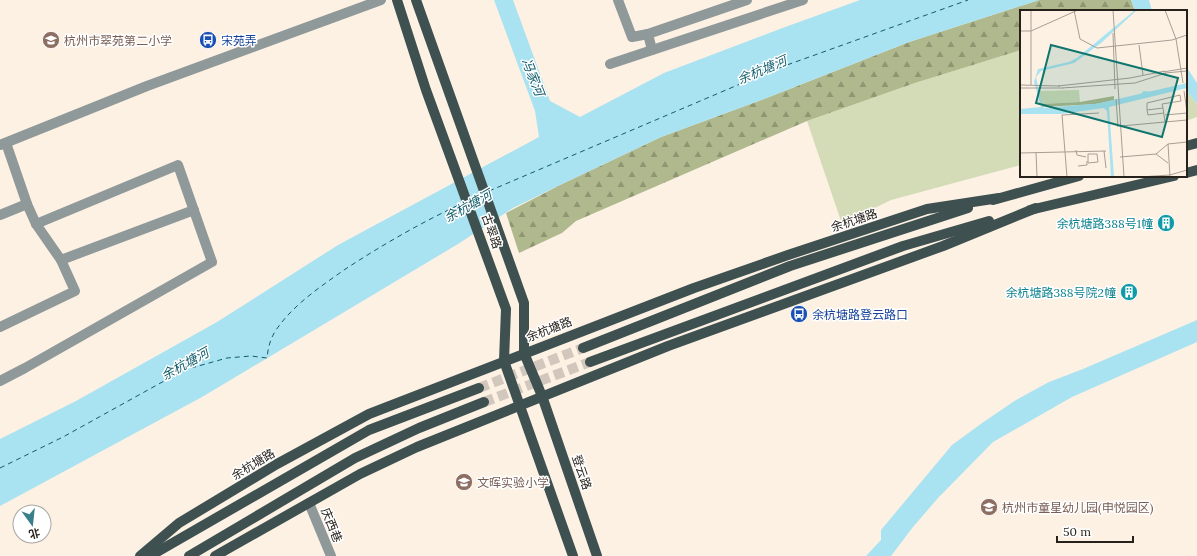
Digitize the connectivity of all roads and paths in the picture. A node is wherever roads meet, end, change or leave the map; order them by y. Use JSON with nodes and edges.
{"nodes":[{"id":1,"x":382,"y":0,"type":"edge"},
{"id":2,"x":396,"y":0,"type":"edge"},
{"id":3,"x":416,"y":0,"type":"edge"},
{"id":4,"x":618,"y":0,"type":"edge"},
{"id":5,"x":747,"y":0,"type":"edge"},
{"id":6,"x":803,"y":0,"type":"edge"},
{"id":7,"x":648,"y":34,"type":"junction"},
{"id":8,"x":652,"y":50,"type":"junction"},
{"id":9,"x":610,"y":64,"type":"dead end"},
{"id":10,"x":1197,"y":143,"type":"edge"},
{"id":11,"x":3,"y":144,"type":"edge"},
{"id":12,"x":1187,"y":146,"type":"edge"},
{"id":13,"x":1197,"y":170,"type":"edge"},
{"id":14,"x":1187,"y":173,"type":"edge"},
{"id":15,"x":1074,"y":177,"type":"edge"},
{"id":16,"x":1170,"y":177,"type":"edge"},
{"id":17,"x":999,"y":198,"type":"junction"},
{"id":18,"x":27,"y":204,"type":"junction"},
{"id":19,"x":1036,"y":208,"type":"junction"},
{"id":20,"x":194,"y":210,"type":"junction"},
{"id":21,"x":0,"y":215,"type":"edge"},
{"id":22,"x":36,"y":224,"type":"junction"},
{"id":23,"x":61,"y":260,"type":"junction"},
{"id":24,"x":0,"y":327,"type":"edge"},
{"id":25,"x":583,"y":348,"type":"tunnel mouth"},
{"id":26,"x":524,"y":353,"type":"junction"},
{"id":27,"x":504,"y":361,"type":"junction"},
{"id":28,"x":590,"y":362,"type":"tunnel mouth"},
{"id":29,"x":0,"y":380,"type":"edge"},
{"id":30,"x":479,"y":388,"type":"tunnel mouth"},
{"id":31,"x":542,"y":396,"type":"junction"},
{"id":32,"x":484,"y":402,"type":"tunnel mouth"},
{"id":33,"x":520,"y":405,"type":"junction"},
{"id":34,"x":310,"y":503,"type":"junction"},
{"id":35,"x":140,"y":556,"type":"edge"},
{"id":36,"x":150,"y":556,"type":"edge"},
{"id":37,"x":189,"y":556,"type":"edge"},
{"id":38,"x":215,"y":556,"type":"edge"},
{"id":39,"x":331,"y":556,"type":"edge"},
{"id":40,"x":573,"y":556,"type":"edge"},
{"id":41,"x":597,"y":556,"type":"edge"}],
"edges":[{"from":1,"to":11,"type":"street"},
{"from":2,"to":27,"type":"main road","name":"古翠路"},
{"from":3,"to":26,"type":"main road","name":"古翠路"},
{"from":4,"to":7,"type":"street"},
{"from":5,"to":7,"type":"street"},
{"from":6,"to":8,"type":"street"},
{"from":7,"to":8,"type":"street"},
{"from":8,"to":9,"type":"street"},
{"from":10,"to":12,"type":"main road"},
{"from":11,"to":18,"type":"street"},
{"from":13,"to":14,"type":"main road"},
{"from":15,"to":17,"type":"main road","name":"余杭塘路"},
{"from":16,"to":19,"type":"main road"},
{"from":17,"to":25,"type":"main road","name":"余杭塘路"},
{"from":17,"to":26,"type":"main road","name":"余杭塘路"},
{"from":18,"to":21,"type":"street"},
{"from":18,"to":22,"type":"street"},
{"from":19,"to":28,"type":"main road"},
{"from":19,"to":31,"type":"main road"},
{"from":20,"to":22,"type":"street"},
{"from":20,"to":23,"type":"street"},
{"from":20,"to":29,"type":"street"},
{"from":22,"to":23,"type":"street"},
{"from":23,"to":24,"type":"street"},
{"from":26,"to":27,"type":"main road","name":"余杭塘路"},
{"from":26,"to":31,"type":"main road","name":"古翠路"},
{"from":27,"to":33,"type":"main road","name":"古翠路"},
{"from":27,"to":35,"type":"main road","name":"余杭塘路"},
{"from":30,"to":36,"type":"main road"},
{"from":31,"to":33,"type":"main road"},
{"from":31,"to":41,"type":"main road","name":"登云路"},
{"from":32,"to":37,"type":"main road"},
{"from":33,"to":34,"type":"main road"},
{"from":33,"to":40,"type":"main road"},
{"from":34,"to":38,"type":"main road"},
{"from":34,"to":39,"type":"street","name":"庆西巷"}]}
